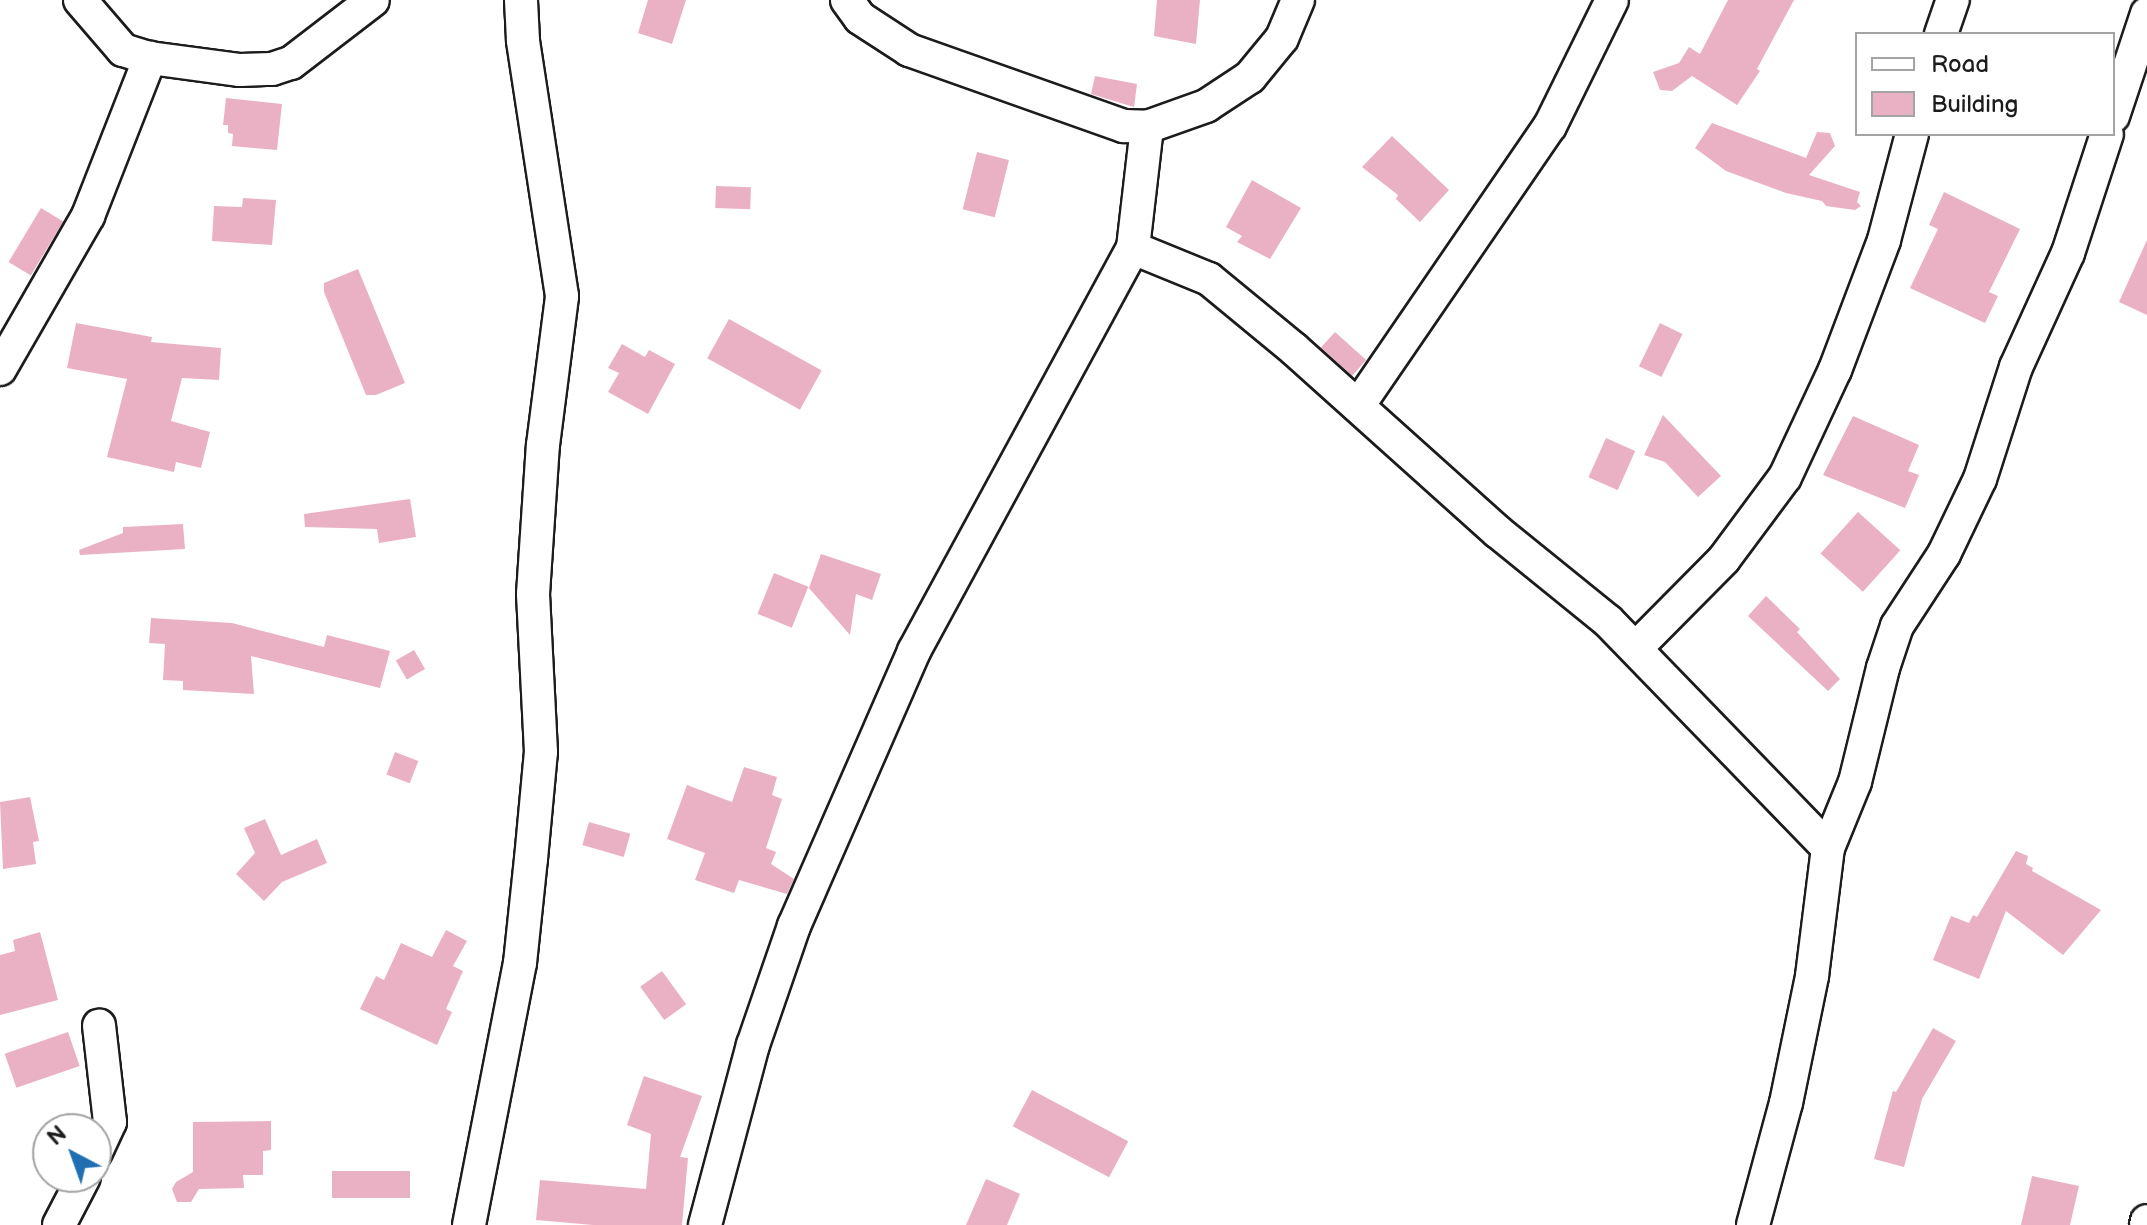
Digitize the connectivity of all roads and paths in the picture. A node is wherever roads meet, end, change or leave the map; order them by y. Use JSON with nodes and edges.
{"nodes":[{"id":1,"x":80,"y":0,"type":"edge"},
{"id":2,"x":373,"y":0,"type":"edge"},
{"id":3,"x":521,"y":0,"type":"edge"},
{"id":4,"x":847,"y":0,"type":"edge"},
{"id":5,"x":1298,"y":0,"type":"edge"},
{"id":6,"x":1612,"y":0,"type":"edge"},
{"id":7,"x":1953,"y":0,"type":"edge"},
{"id":8,"x":2147,"y":14,"type":"edge"},
{"id":9,"x":1942,"y":32,"type":"edge"},
{"id":10,"x":150,"y":58,"type":"junction"},
{"id":11,"x":2115,"y":110,"type":"edge"},
{"id":12,"x":1147,"y":127,"type":"junction"},
{"id":13,"x":1911,"y":136,"type":"edge"},
{"id":14,"x":2106,"y":136,"type":"edge"},
{"id":15,"x":1133,"y":248,"type":"junction"},
{"id":16,"x":0,"y":369,"type":"edge"},
{"id":17,"x":1358,"y":406,"type":"junction"},
{"id":18,"x":1636,"y":648,"type":"junction"},
{"id":19,"x":1828,"y":848,"type":"junction"},
{"id":20,"x":99,"y":1026,"type":"dead end"},
{"id":21,"x":109,"y":1113,"type":"edge"},
{"id":22,"x":76,"y":1193,"type":"edge"},
{"id":23,"x":59,"y":1225,"type":"edge"},
{"id":24,"x":469,"y":1225,"type":"edge"},
{"id":25,"x":705,"y":1225,"type":"edge"},
{"id":26,"x":1753,"y":1225,"type":"edge"}],
"edges":[{"from":1,"to":10,"type":"street"},
{"from":2,"to":10,"type":"street"},
{"from":3,"to":24,"type":"street"},
{"from":4,"to":12,"type":"street"},
{"from":5,"to":12,"type":"street"},
{"from":6,"to":17,"type":"street"},
{"from":7,"to":9,"type":"street"},
{"from":8,"to":11,"type":"street"},
{"from":10,"to":16,"type":"street"},
{"from":12,"to":15,"type":"street"},
{"from":13,"to":18,"type":"street"},
{"from":14,"to":19,"type":"street"},
{"from":15,"to":17,"type":"street"},
{"from":15,"to":25,"type":"street"},
{"from":17,"to":18,"type":"street"},
{"from":18,"to":19,"type":"street"},
{"from":19,"to":26,"type":"street"},
{"from":20,"to":21,"type":"street"},
{"from":22,"to":23,"type":"street"}]}
